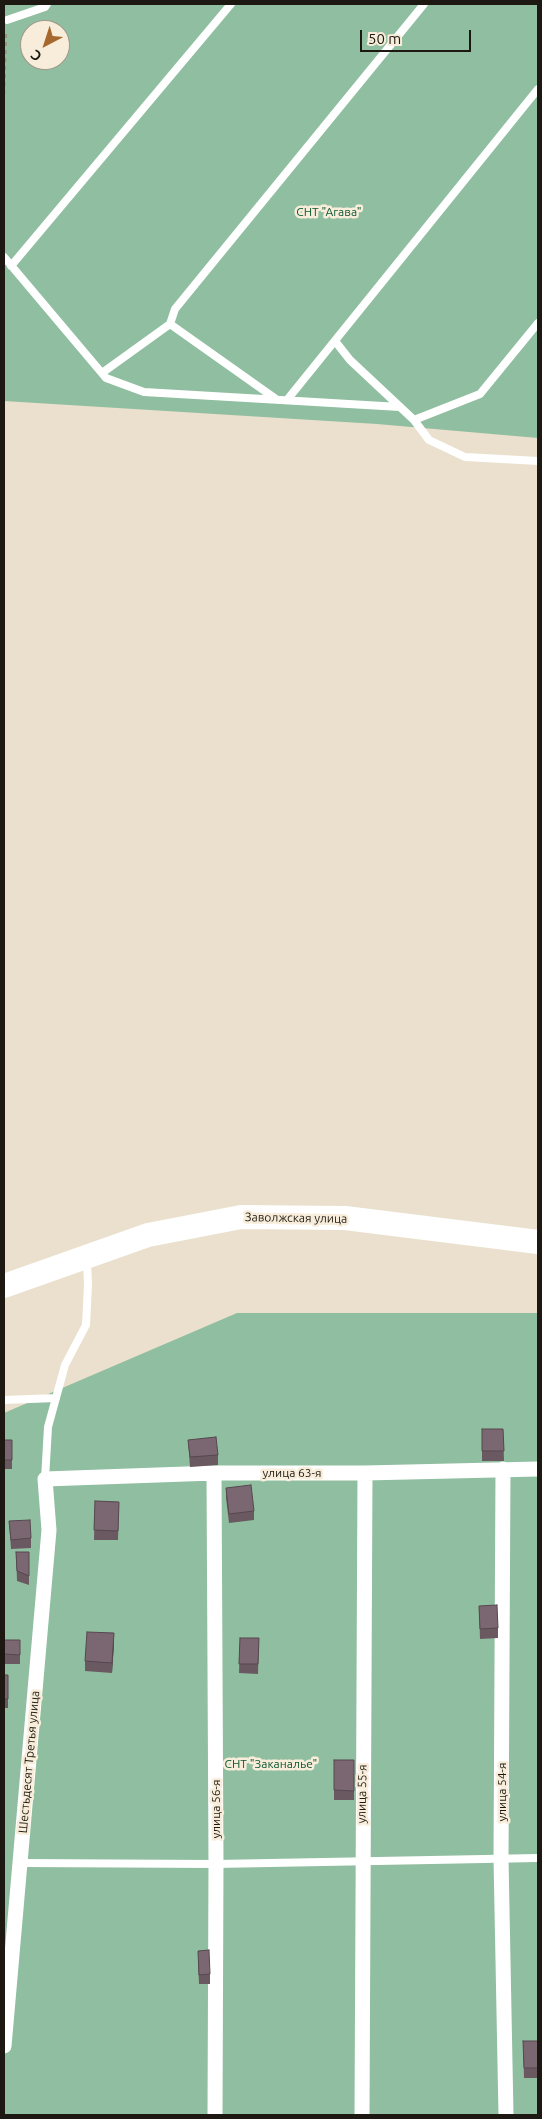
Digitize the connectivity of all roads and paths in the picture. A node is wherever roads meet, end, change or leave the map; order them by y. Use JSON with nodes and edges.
{"nodes":[{"id":1,"x":47,"y":4,"type":"edge"},
{"id":2,"x":231,"y":4,"type":"edge"},
{"id":3,"x":424,"y":4,"type":"edge"},
{"id":4,"x":7,"y":20,"type":"joint"},
{"id":5,"x":538,"y":89,"type":"edge"},
{"id":6,"x":4,"y":94,"type":"edge"},
{"id":7,"x":4,"y":257,"type":"edge"},
{"id":8,"x":11,"y":266,"type":"junction"},
{"id":9,"x":538,"y":323,"type":"edge"},
{"id":10,"x":170,"y":324,"type":"junction"},
{"id":11,"x":335,"y":341,"type":"junction"},
{"id":12,"x":102,"y":374,"type":"junction"},
{"id":13,"x":276,"y":399,"type":"junction"},
{"id":14,"x":287,"y":400,"type":"junction"},
{"id":15,"x":400,"y":406,"type":"junction"},
{"id":16,"x":414,"y":420,"type":"junction"},
{"id":17,"x":538,"y":462,"type":"edge"},
{"id":18,"x":538,"y":1242,"type":"edge"},
{"id":19,"x":87,"y":1256,"type":"junction"},
{"id":20,"x":4,"y":1286,"type":"edge"},
{"id":21,"x":56,"y":1398,"type":"junction"},
{"id":22,"x":4,"y":1400,"type":"edge"},
{"id":23,"x":538,"y":1468,"type":"edge"},
{"id":24,"x":503,"y":1469,"type":"junction"},
{"id":25,"x":214,"y":1472,"type":"junction"},
{"id":26,"x":365,"y":1474,"type":"junction"},
{"id":27,"x":45,"y":1478,"type":"junction"},
{"id":28,"x":501,"y":1858,"type":"junction"},
{"id":29,"x":538,"y":1858,"type":"edge"},
{"id":30,"x":362,"y":1861,"type":"junction"},
{"id":31,"x":20,"y":1863,"type":"junction"},
{"id":32,"x":216,"y":1864,"type":"junction"},
{"id":33,"x":4,"y":2046,"type":"edge"},
{"id":34,"x":215,"y":2115,"type":"edge"},
{"id":35,"x":362,"y":2115,"type":"edge"},
{"id":36,"x":506,"y":2115,"type":"edge"}],
"edges":[{"from":1,"to":4,"type":"lane"},
{"from":2,"to":8,"type":"lane"},
{"from":3,"to":10,"type":"lane"},
{"from":4,"to":6,"type":"path"},
{"from":5,"to":11,"type":"lane"},
{"from":7,"to":8,"type":"lane"},
{"from":8,"to":12,"type":"lane"},
{"from":9,"to":16,"type":"lane"},
{"from":10,"to":12,"type":"lane"},
{"from":10,"to":13,"type":"lane"},
{"from":11,"to":14,"type":"lane"},
{"from":11,"to":15,"type":"lane"},
{"from":12,"to":13,"type":"lane"},
{"from":13,"to":14,"type":"lane"},
{"from":14,"to":15,"type":"lane"},
{"from":15,"to":16,"type":"lane"},
{"from":16,"to":17,"type":"lane"},
{"from":18,"to":19,"type":"main road","name":"Заволжская улица"},
{"from":19,"to":20,"type":"main road","name":"Заволжская улица"},
{"from":19,"to":21,"type":"lane"},
{"from":21,"to":22,"type":"lane"},
{"from":21,"to":27,"type":"lane"},
{"from":23,"to":24,"type":"street","name":"улица 63-я"},
{"from":24,"to":26,"type":"street","name":"улица 63-я"},
{"from":24,"to":28,"type":"street","name":"улица 54-я"},
{"from":25,"to":26,"type":"street","name":"улица 63-я"},
{"from":25,"to":27,"type":"street","name":"улица 63-я"},
{"from":25,"to":32,"type":"street","name":"улица 56-я"},
{"from":26,"to":30,"type":"street","name":"улица 55-я"},
{"from":27,"to":31,"type":"street","name":"Шестьдесят Третья улица"},
{"from":28,"to":29,"type":"lane"},
{"from":28,"to":30,"type":"lane"},
{"from":28,"to":36,"type":"street","name":"улица 54-я"},
{"from":30,"to":32,"type":"lane"},
{"from":30,"to":35,"type":"street","name":"улица 55-я"},
{"from":31,"to":32,"type":"lane"},
{"from":31,"to":33,"type":"street","name":"Шестьдесят Третья улица"},
{"from":32,"to":34,"type":"street","name":"улица 56-я"}]}
